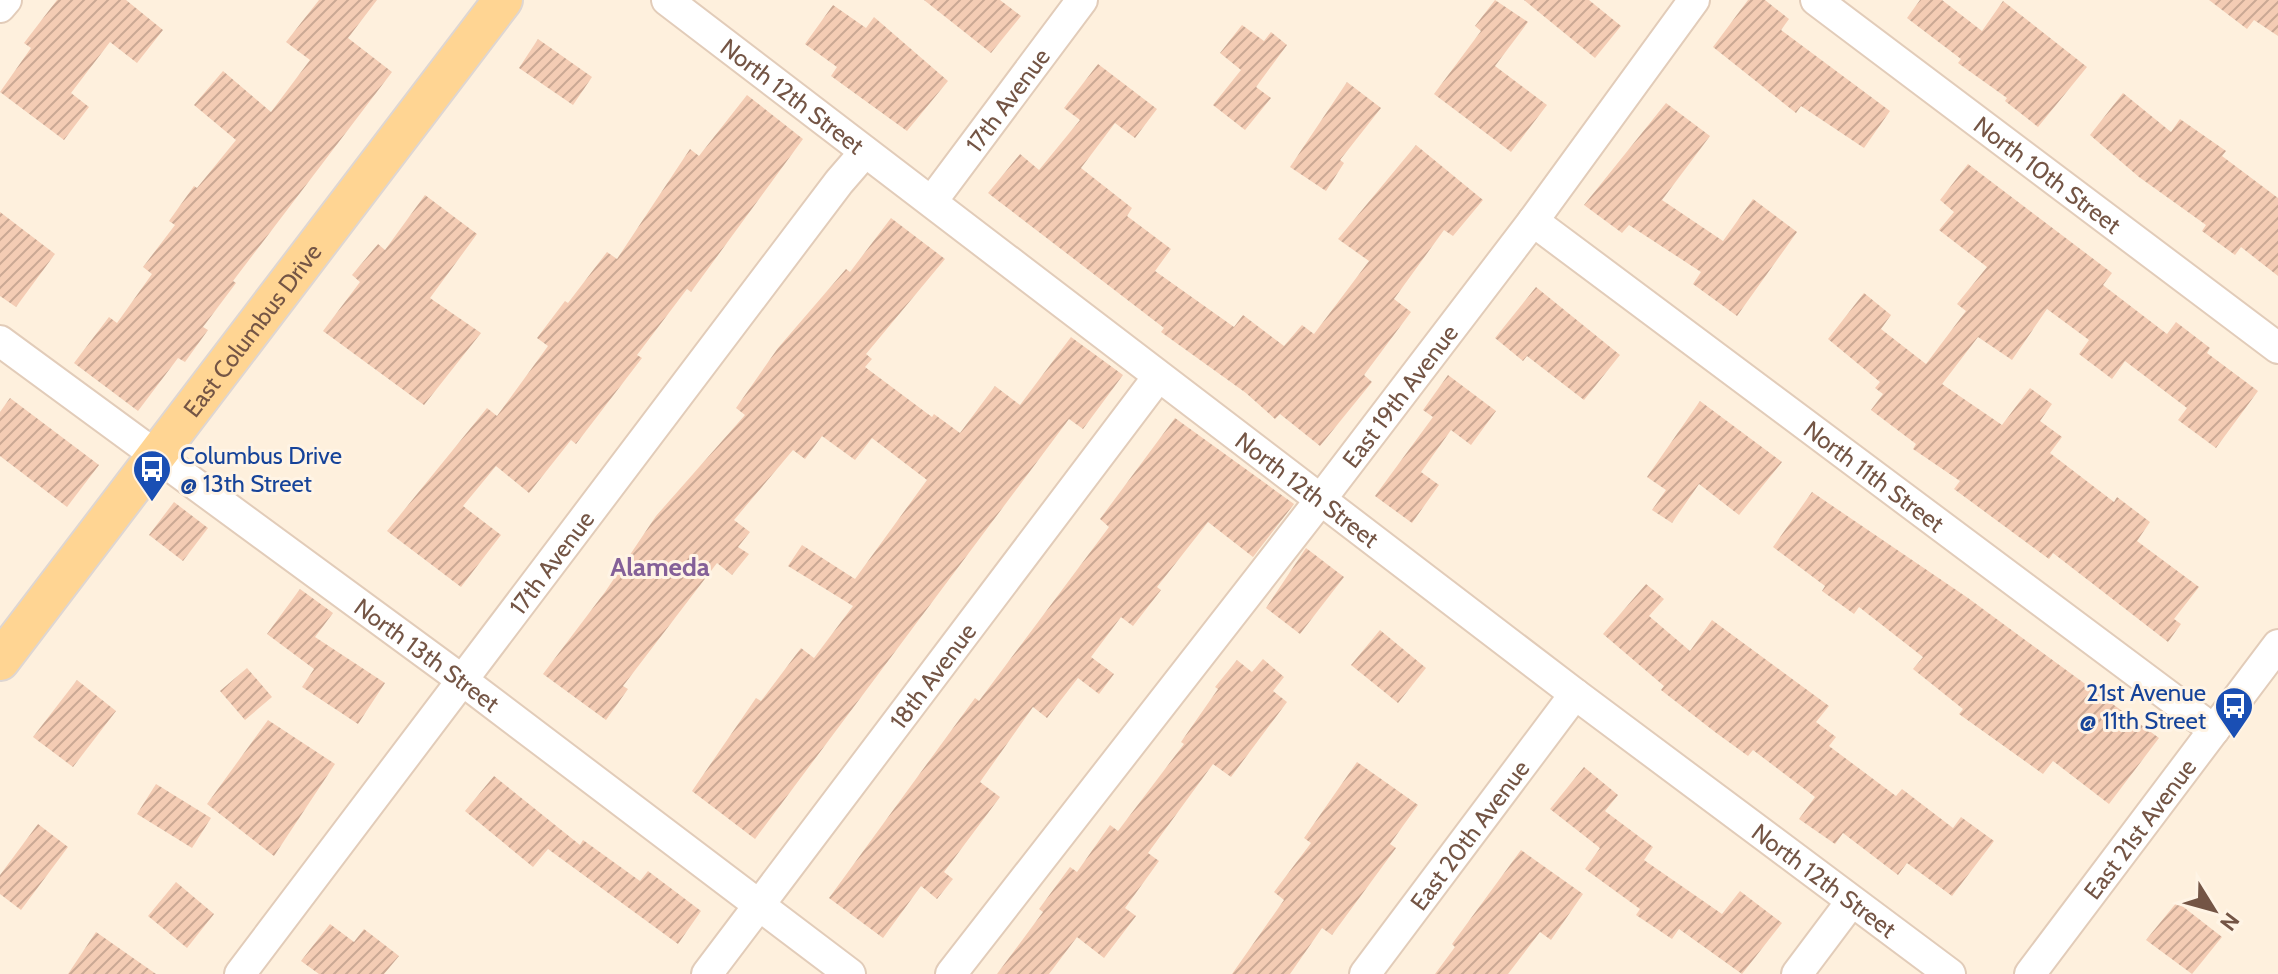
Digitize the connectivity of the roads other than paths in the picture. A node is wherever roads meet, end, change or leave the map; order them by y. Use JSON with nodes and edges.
{"nodes":[{"id":1,"x":6,"y":0,"type":"edge"},
{"id":2,"x":503,"y":0,"type":"edge"},
{"id":3,"x":667,"y":0,"type":"edge"},
{"id":4,"x":1082,"y":0,"type":"edge"},
{"id":5,"x":1694,"y":0,"type":"edge"},
{"id":6,"x":1816,"y":0,"type":"edge"},
{"id":7,"x":0,"y":7,"type":"edge"},
{"id":8,"x":865,"y":152,"type":"junction"},
{"id":9,"x":932,"y":201,"type":"junction"},
{"id":10,"x":1533,"y":221,"type":"junction"},
{"id":11,"x":1,"y":343,"type":"edge"},
{"id":12,"x":2278,"y":348,"type":"edge"},
{"id":13,"x":1158,"y":377,"type":"junction"},
{"id":14,"x":157,"y":455,"type":"junction"},
{"id":15,"x":1320,"y":499,"type":"junction"},
{"id":16,"x":2278,"y":645,"type":"edge"},
{"id":17,"x":0,"y":661,"type":"edge"},
{"id":18,"x":462,"y":680,"type":"junction"},
{"id":19,"x":1575,"y":694,"type":"junction"},
{"id":20,"x":2214,"y":730,"type":"junction"},
{"id":21,"x":1851,"y":902,"type":"junction"},
{"id":22,"x":758,"y":906,"type":"junction"},
{"id":23,"x":240,"y":974,"type":"edge"},
{"id":24,"x":707,"y":974,"type":"edge"},
{"id":25,"x":850,"y":974,"type":"edge"},
{"id":26,"x":951,"y":974,"type":"edge"},
{"id":27,"x":1365,"y":974,"type":"edge"},
{"id":28,"x":1797,"y":974,"type":"edge"},
{"id":29,"x":1950,"y":974,"type":"edge"},
{"id":30,"x":2030,"y":974,"type":"edge"}],
"edges":[{"from":1,"to":7,"type":"street"},
{"from":2,"to":14,"type":"main road","name":"East Columbus Drive"},
{"from":3,"to":8,"type":"street","name":"North 12th Street"},
{"from":4,"to":9,"type":"street","name":"17th Avenue"},
{"from":5,"to":10,"type":"street","name":"East 19th Avenue"},
{"from":6,"to":12,"type":"street","name":"North 10th Street"},
{"from":8,"to":9,"type":"street","name":"North 12th Street"},
{"from":8,"to":18,"type":"street","name":"17th Avenue"},
{"from":9,"to":13,"type":"street","name":"North 12th Street"},
{"from":10,"to":15,"type":"street","name":"East 19th Avenue"},
{"from":10,"to":20,"type":"street","name":"North 11th Street"},
{"from":11,"to":14,"type":"street","name":"North 13th Street"},
{"from":13,"to":15,"type":"street","name":"North 12th Street"},
{"from":13,"to":22,"type":"street","name":"18th Avenue"},
{"from":14,"to":17,"type":"main road","name":"East Columbus Drive"},
{"from":14,"to":18,"type":"street","name":"North 13th Street"},
{"from":15,"to":19,"type":"street","name":"North 12th Street"},
{"from":15,"to":26,"type":"street","name":"East 19th Avenue"},
{"from":16,"to":20,"type":"street","name":"East 21st Avenue"},
{"from":18,"to":22,"type":"street","name":"North 13th Street"},
{"from":18,"to":23,"type":"street","name":"17th Avenue"},
{"from":19,"to":21,"type":"street","name":"North 12th Street"},
{"from":19,"to":27,"type":"street","name":"East 20th Avenue"},
{"from":20,"to":30,"type":"street","name":"East 21st Avenue"},
{"from":21,"to":28,"type":"street"},
{"from":21,"to":29,"type":"street","name":"North 12th Street"},
{"from":22,"to":24,"type":"street","name":"18th Avenue"},
{"from":22,"to":25,"type":"street","name":"North 13th Street"}]}
